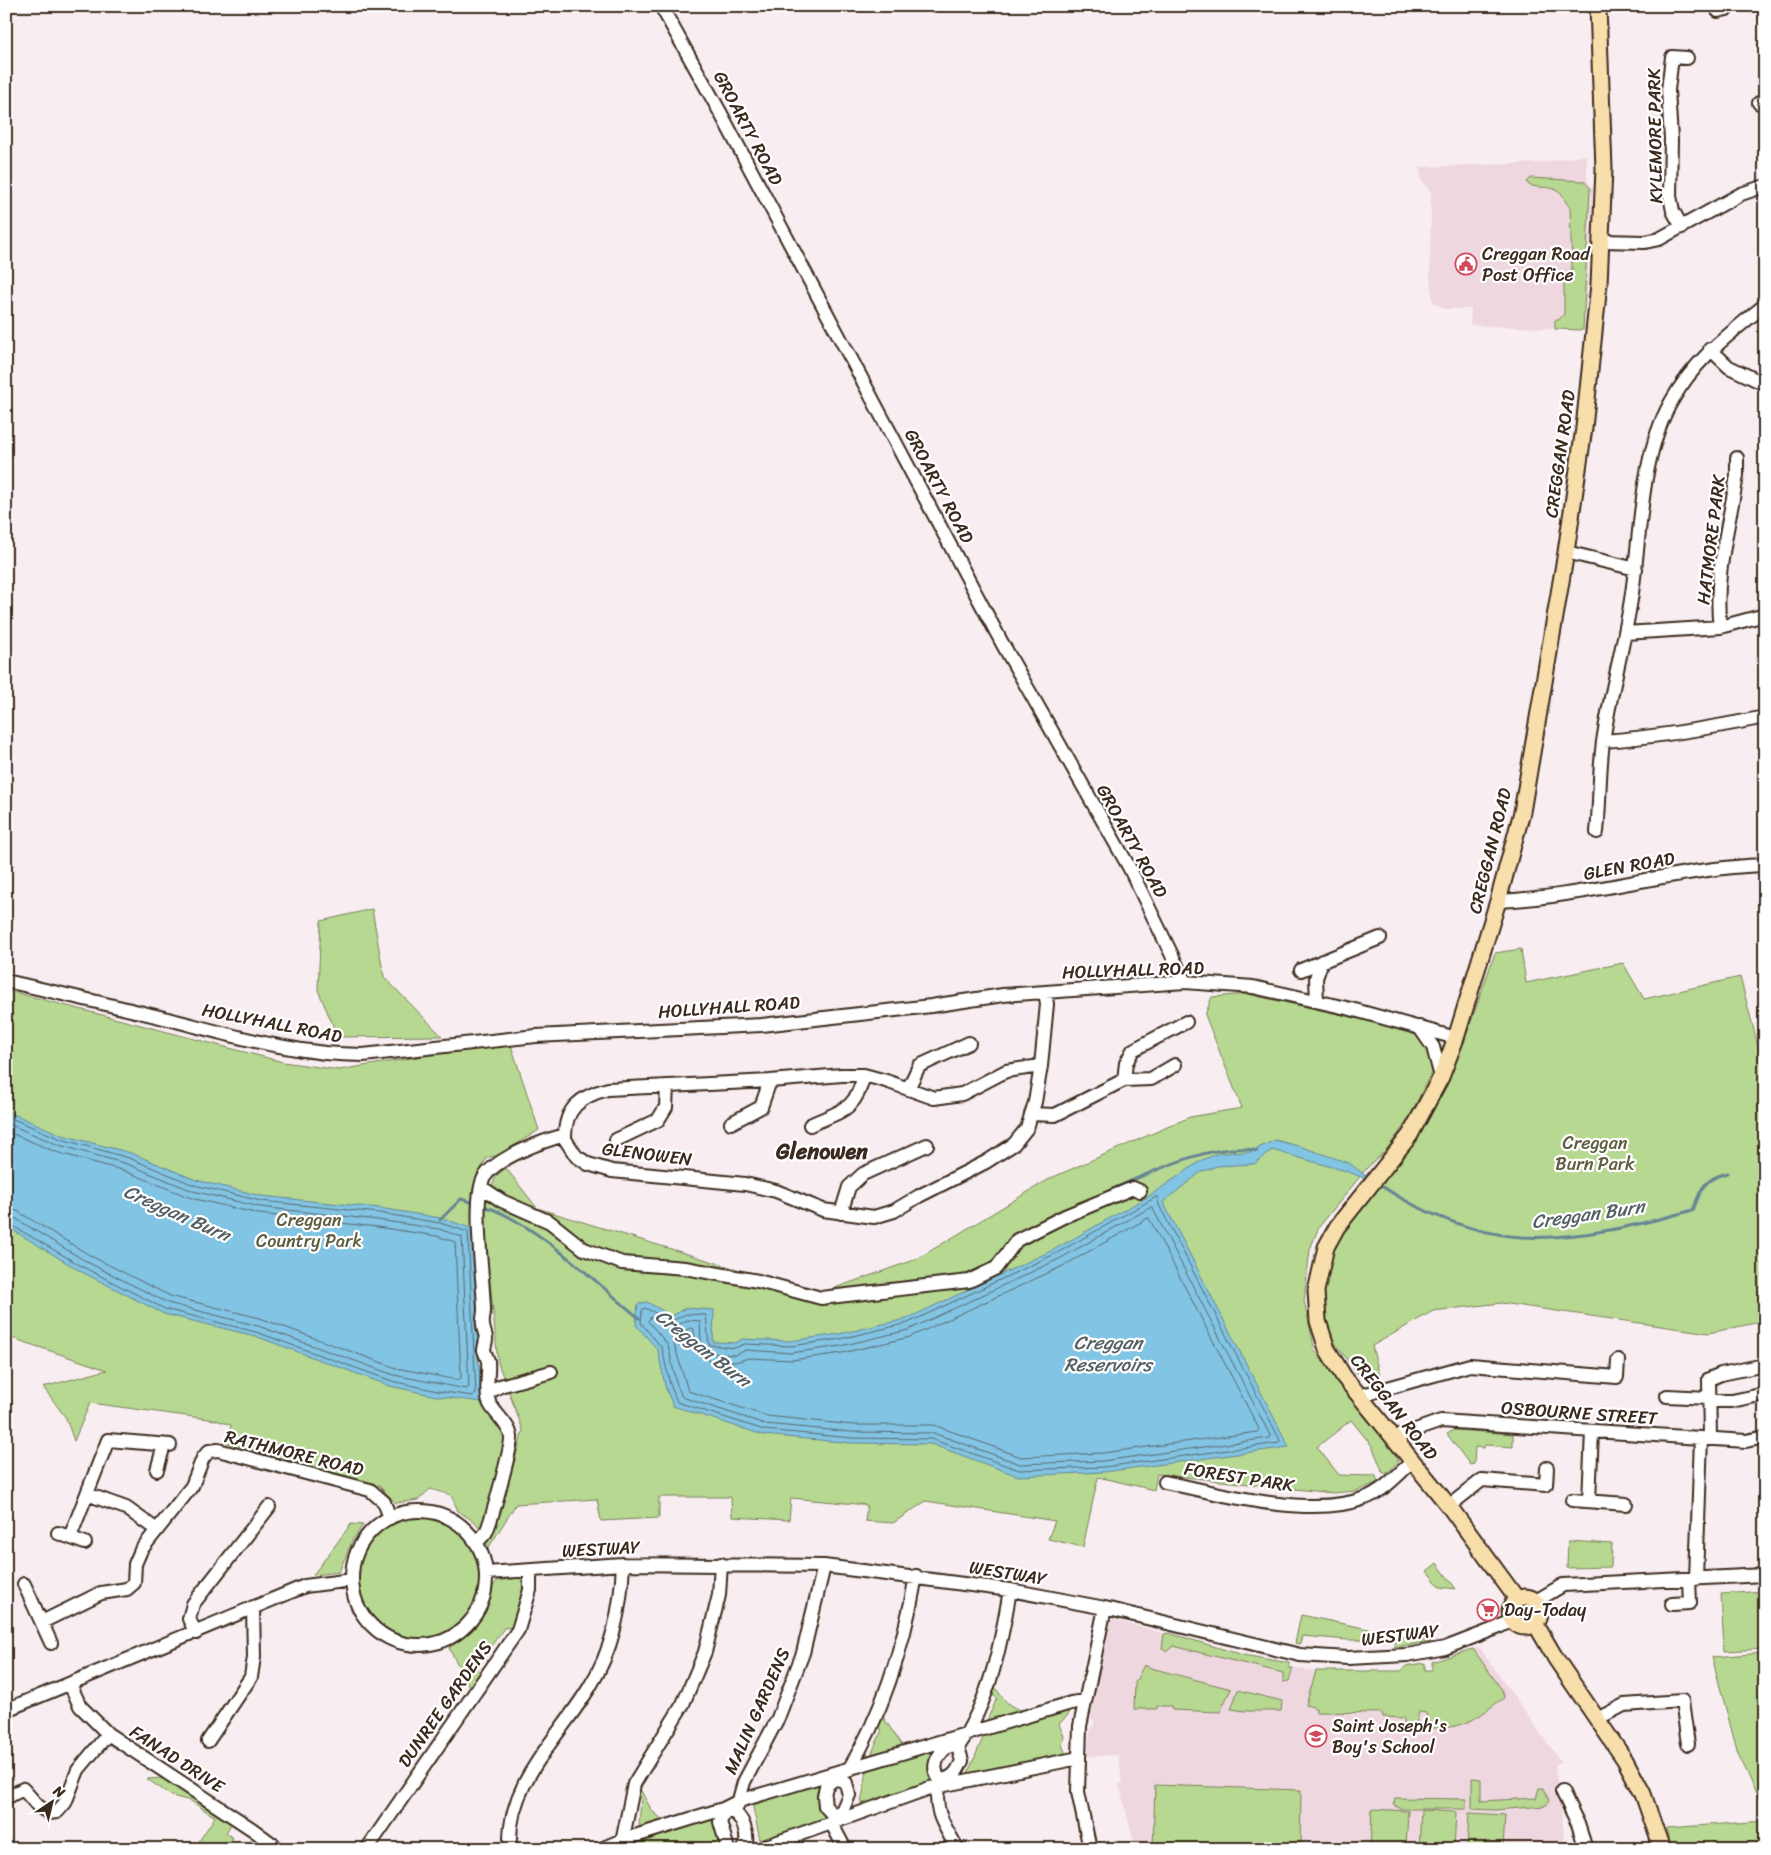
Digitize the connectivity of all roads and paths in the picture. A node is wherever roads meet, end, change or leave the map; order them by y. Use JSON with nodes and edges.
{"nodes":[{"id":1,"x":661,"y":6,"type":"edge"},
{"id":2,"x":1598,"y":6,"type":"edge"},
{"id":3,"x":1687,"y":58,"type":"dead end"},
{"id":4,"x":1765,"y":186,"type":"edge"},
{"id":5,"x":1682,"y":227,"type":"junction"},
{"id":6,"x":1602,"y":241,"type":"junction"},
{"id":7,"x":1765,"y":305,"type":"edge"},
{"id":8,"x":1710,"y":349,"type":"junction"},
{"id":9,"x":1765,"y":384,"type":"edge"},
{"id":10,"x":1737,"y":458,"type":"dead end"},
{"id":11,"x":1566,"y":552,"type":"junction"},
{"id":12,"x":1636,"y":569,"type":"junction"},
{"id":13,"x":1765,"y":615,"type":"edge"},
{"id":14,"x":1720,"y":626,"type":"junction"},
{"id":15,"x":1626,"y":633,"type":"junction"},
{"id":16,"x":1765,"y":717,"type":"edge"},
{"id":17,"x":1604,"y":741,"type":"junction"},
{"id":18,"x":1598,"y":832,"type":"dead end"},
{"id":19,"x":1765,"y":866,"type":"edge"},
{"id":20,"x":1498,"y":901,"type":"junction"},
{"id":21,"x":1380,"y":938,"type":"dead end"},
{"id":22,"x":1322,"y":961,"type":"junction"},
{"id":23,"x":1301,"y":970,"type":"dead end"},
{"id":24,"x":6,"y":980,"type":"edge"},
{"id":25,"x":1185,"y":982,"type":"junction"},
{"id":26,"x":1045,"y":992,"type":"junction"},
{"id":27,"x":1317,"y":1001,"type":"junction"},
{"id":28,"x":1186,"y":1022,"type":"dead end"},
{"id":29,"x":1419,"y":1027,"type":"junction"},
{"id":30,"x":1456,"y":1038,"type":"junction"},
{"id":31,"x":969,"y":1042,"type":"dead end"},
{"id":32,"x":1176,"y":1065,"type":"dead end"},
{"id":33,"x":1041,"y":1066,"type":"junction"},
{"id":34,"x":864,"y":1075,"type":"junction"},
{"id":35,"x":1441,"y":1077,"type":"junction"},
{"id":36,"x":1124,"y":1080,"type":"junction"},
{"id":37,"x":770,"y":1081,"type":"junction"},
{"id":38,"x":667,"y":1086,"type":"junction"},
{"id":39,"x":908,"y":1089,"type":"junction"},
{"id":40,"x":1031,"y":1114,"type":"junction"},
{"id":41,"x":731,"y":1123,"type":"dead end"},
{"id":42,"x":810,"y":1125,"type":"dead end"},
{"id":43,"x":564,"y":1135,"type":"junction"},
{"id":44,"x":616,"y":1140,"type":"dead end"},
{"id":45,"x":927,"y":1145,"type":"dead end"},
{"id":46,"x":1140,"y":1191,"type":"dead end"},
{"id":47,"x":481,"y":1198,"type":"junction"},
{"id":48,"x":841,"y":1213,"type":"junction"},
{"id":49,"x":1618,"y":1360,"type":"dead end"},
{"id":50,"x":1765,"y":1365,"type":"edge"},
{"id":51,"x":551,"y":1372,"type":"dead end"},
{"id":52,"x":488,"y":1393,"type":"junction"},
{"id":53,"x":1765,"y":1394,"type":"edge"},
{"id":54,"x":1359,"y":1396,"type":"junction"},
{"id":55,"x":1667,"y":1396,"type":"dead end"},
{"id":56,"x":1709,"y":1399,"type":"junction"},
{"id":57,"x":1592,"y":1431,"type":"junction"},
{"id":58,"x":1765,"y":1437,"type":"edge"},
{"id":59,"x":1393,"y":1438,"type":"junction"},
{"id":60,"x":1706,"y":1438,"type":"junction"},
{"id":61,"x":1413,"y":1461,"type":"junction"},
{"id":62,"x":1547,"y":1468,"type":"dead end"},
{"id":63,"x":157,"y":1470,"type":"dead end"},
{"id":64,"x":1165,"y":1482,"type":"dead end"},
{"id":65,"x":87,"y":1494,"type":"junction"},
{"id":66,"x":1572,"y":1500,"type":"dead end"},
{"id":67,"x":1590,"y":1501,"type":"junction"},
{"id":68,"x":1626,"y":1504,"type":"dead end"},
{"id":69,"x":1449,"y":1506,"type":"junction"},
{"id":70,"x":269,"y":1507,"type":"dead end"},
{"id":71,"x":390,"y":1518,"type":"junction"},
{"id":72,"x":157,"y":1530,"type":"junction"},
{"id":73,"x":58,"y":1533,"type":"dead end"},
{"id":74,"x":70,"y":1537,"type":"junction"},
{"id":75,"x":85,"y":1543,"type":"dead end"},
{"id":76,"x":476,"y":1543,"type":"junction"},
{"id":77,"x":622,"y":1564,"type":"junction"},
{"id":78,"x":721,"y":1564,"type":"junction"},
{"id":79,"x":824,"y":1566,"type":"junction"},
{"id":80,"x":530,"y":1571,"type":"junction"},
{"id":81,"x":486,"y":1573,"type":"junction"},
{"id":82,"x":1765,"y":1575,"type":"edge"},
{"id":83,"x":916,"y":1576,"type":"junction"},
{"id":84,"x":352,"y":1580,"type":"junction"},
{"id":85,"x":1692,"y":1580,"type":"junction"},
{"id":86,"x":24,"y":1584,"type":"dead end"},
{"id":87,"x":1010,"y":1590,"type":"junction"},
{"id":88,"x":1517,"y":1599,"type":"junction"},
{"id":89,"x":1536,"y":1601,"type":"junction"},
{"id":90,"x":1672,"y":1604,"type":"dead end"},
{"id":91,"x":253,"y":1607,"type":"junction"},
{"id":92,"x":1105,"y":1608,"type":"junction"},
{"id":93,"x":1512,"y":1620,"type":"junction"},
{"id":94,"x":42,"y":1622,"type":"junction"},
{"id":95,"x":1535,"y":1623,"type":"junction"},
{"id":96,"x":196,"y":1633,"type":"junction"},
{"id":97,"x":51,"y":1643,"type":"dead end"},
{"id":98,"x":70,"y":1684,"type":"junction"},
{"id":99,"x":1084,"y":1701,"type":"junction"},
{"id":100,"x":6,"y":1710,"type":"edge"},
{"id":101,"x":1597,"y":1719,"type":"junction"},
{"id":102,"x":108,"y":1734,"type":"junction"},
{"id":103,"x":967,"y":1734,"type":"junction"},
{"id":104,"x":208,"y":1742,"type":"dead end"},
{"id":105,"x":1688,"y":1744,"type":"dead end"},
{"id":106,"x":958,"y":1747,"type":"junction"},
{"id":107,"x":1079,"y":1758,"type":"junction"},
{"id":108,"x":846,"y":1775,"type":"junction"},
{"id":109,"x":939,"y":1784,"type":"junction"},
{"id":110,"x":1562,"y":1792,"type":"dead end"},
{"id":111,"x":6,"y":1798,"type":"edge"},
{"id":112,"x":737,"y":1807,"type":"junction"},
{"id":113,"x":833,"y":1819,"type":"junction"},
{"id":114,"x":622,"y":1845,"type":"edge"},
{"id":115,"x":279,"y":1849,"type":"edge"},
{"id":116,"x":366,"y":1849,"type":"edge"},
{"id":117,"x":510,"y":1849,"type":"edge"},
{"id":118,"x":601,"y":1849,"type":"edge"},
{"id":119,"x":728,"y":1849,"type":"edge"},
{"id":120,"x":744,"y":1849,"type":"edge"},
{"id":121,"x":758,"y":1849,"type":"edge"},
{"id":122,"x":845,"y":1849,"type":"edge"},
{"id":123,"x":958,"y":1849,"type":"edge"},
{"id":124,"x":1090,"y":1849,"type":"edge"},
{"id":125,"x":1586,"y":1849,"type":"edge"},
{"id":126,"x":1662,"y":1849,"type":"edge"}],
"edges":[{"from":1,"to":25,"type":"street","name":"GROARTY ROAD"},
{"from":2,"to":6,"type":"main road","name":"CREGGAN ROAD"},
{"from":3,"to":5,"type":"street","name":"KYLEMORE PARK"},
{"from":4,"to":5,"type":"street"},
{"from":5,"to":6,"type":"street"},
{"from":6,"to":11,"type":"main road","name":"CREGGAN ROAD"},
{"from":7,"to":8,"type":"street"},
{"from":8,"to":9,"type":"street"},
{"from":8,"to":12,"type":"street"},
{"from":10,"to":14,"type":"street","name":"HATMORE PARK"},
{"from":11,"to":12,"type":"street"},
{"from":11,"to":20,"type":"main road","name":"CREGGAN ROAD"},
{"from":12,"to":15,"type":"street"},
{"from":13,"to":14,"type":"street","name":"HATMORE PARK"},
{"from":14,"to":15,"type":"street","name":"HATMORE PARK"},
{"from":15,"to":17,"type":"street"},
{"from":16,"to":17,"type":"street"},
{"from":17,"to":18,"type":"street"},
{"from":19,"to":20,"type":"street","name":"GLEN ROAD"},
{"from":20,"to":30,"type":"main road","name":"CREGGAN ROAD"},
{"from":21,"to":22,"type":"street"},
{"from":22,"to":23,"type":"street"},
{"from":22,"to":27,"type":"street"},
{"from":24,"to":26,"type":"street","name":"HOLLYHALL ROAD"},
{"from":25,"to":26,"type":"street","name":"HOLLYHALL ROAD"},
{"from":25,"to":27,"type":"street","name":"HOLLYHALL ROAD"},
{"from":26,"to":33,"type":"street","name":"GLENOWEN"},
{"from":27,"to":29,"type":"street","name":"HOLLYHALL ROAD"},
{"from":28,"to":36,"type":"street"},
{"from":29,"to":30,"type":"street","name":"HOLLYHALL ROAD"},
{"from":29,"to":35,"type":"street"},
{"from":30,"to":35,"type":"main road","name":"CREGGAN ROAD"},
{"from":31,"to":39,"type":"street"},
{"from":32,"to":36,"type":"street"},
{"from":33,"to":39,"type":"street"},
{"from":33,"to":40,"type":"street","name":"GLENOWEN"},
{"from":34,"to":37,"type":"street"},
{"from":34,"to":39,"type":"street"},
{"from":34,"to":42,"type":"street"},
{"from":35,"to":54,"type":"main road","name":"CREGGAN ROAD"},
{"from":36,"to":40,"type":"street"},
{"from":37,"to":38,"type":"street"},
{"from":37,"to":41,"type":"street"},
{"from":38,"to":43,"type":"street"},
{"from":38,"to":44,"type":"street"},
{"from":40,"to":48,"type":"street","name":"GLENOWEN"},
{"from":43,"to":47,"type":"street"},
{"from":43,"to":48,"type":"street","name":"GLENOWEN"},
{"from":45,"to":48,"type":"street"},
{"from":46,"to":47,"type":"street"},
{"from":47,"to":52,"type":"street"},
{"from":49,"to":54,"type":"street"},
{"from":50,"to":56,"type":"street"},
{"from":51,"to":52,"type":"street"},
{"from":52,"to":76,"type":"street"},
{"from":53,"to":56,"type":"street"},
{"from":54,"to":59,"type":"main road","name":"CREGGAN ROAD"},
{"from":55,"to":56,"type":"street"},
{"from":56,"to":60,"type":"street"},
{"from":57,"to":59,"type":"street","name":"OSBOURNE STREET"},
{"from":57,"to":60,"type":"street","name":"OSBOURNE STREET"},
{"from":57,"to":67,"type":"street"},
{"from":58,"to":60,"type":"street","name":"OSBOURNE STREET"},
{"from":59,"to":61,"type":"main road","name":"CREGGAN ROAD"},
{"from":60,"to":85,"type":"street"},
{"from":61,"to":64,"type":"street","name":"FOREST PARK"},
{"from":61,"to":69,"type":"main road","name":"CREGGAN ROAD"},
{"from":62,"to":69,"type":"street"},
{"from":63,"to":65,"type":"street"},
{"from":65,"to":72,"type":"street"},
{"from":65,"to":74,"type":"street"},
{"from":66,"to":67,"type":"street"},
{"from":67,"to":68,"type":"street"},
{"from":69,"to":88,"type":"main road","name":"CREGGAN ROAD"},
{"from":70,"to":96,"type":"street"},
{"from":71,"to":72,"type":"street","name":"RATHMORE ROAD"},
{"from":71,"to":76,"type":"street"},
{"from":71,"to":84,"type":"street"},
{"from":72,"to":94,"type":"street","name":"RATHMORE ROAD"},
{"from":73,"to":74,"type":"street"},
{"from":74,"to":75,"type":"street"},
{"from":76,"to":81,"type":"street"},
{"from":77,"to":78,"type":"street","name":"WESTWAY"},
{"from":77,"to":80,"type":"street","name":"WESTWAY"},
{"from":77,"to":117,"type":"street"},
{"from":78,"to":79,"type":"street","name":"WESTWAY"},
{"from":78,"to":114,"type":"street"},
{"from":79,"to":83,"type":"street","name":"WESTWAY"},
{"from":79,"to":112,"type":"street","name":"MALIN GARDENS"},
{"from":80,"to":81,"type":"street","name":"WESTWAY"},
{"from":80,"to":116,"type":"street","name":"DUNREE GARDENS"},
{"from":81,"to":84,"type":"street"},
{"from":82,"to":85,"type":"street"},
{"from":83,"to":87,"type":"street","name":"WESTWAY"},
{"from":83,"to":108,"type":"street"},
{"from":84,"to":91,"type":"street"},
{"from":85,"to":89,"type":"street"},
{"from":85,"to":90,"type":"street"},
{"from":86,"to":94,"type":"street"},
{"from":87,"to":92,"type":"street","name":"WESTWAY"},
{"from":87,"to":103,"type":"street"},
{"from":88,"to":89,"type":"main road"},
{"from":88,"to":93,"type":"main road"},
{"from":89,"to":95,"type":"main road"},
{"from":91,"to":96,"type":"street"},
{"from":91,"to":104,"type":"street"},
{"from":92,"to":93,"type":"street","name":"WESTWAY"},
{"from":92,"to":99,"type":"street"},
{"from":93,"to":95,"type":"main road"},
{"from":94,"to":97,"type":"street"},
{"from":95,"to":101,"type":"main road"},
{"from":96,"to":98,"type":"street"},
{"from":98,"to":100,"type":"street"},
{"from":98,"to":102,"type":"street","name":"FANAD DRIVE"},
{"from":99,"to":103,"type":"street"},
{"from":99,"to":107,"type":"street"},
{"from":101,"to":105,"type":"street"},
{"from":101,"to":126,"type":"main road"},
{"from":102,"to":111,"type":"street"},
{"from":102,"to":115,"type":"street","name":"FANAD DRIVE"},
{"from":103,"to":106,"type":"street"},
{"from":103,"to":108,"type":"street"},
{"from":106,"to":109,"type":"street"},
{"from":106,"to":109,"type":"street"},
{"from":107,"to":109,"type":"street"},
{"from":107,"to":124,"type":"street"},
{"from":108,"to":112,"type":"street"},
{"from":108,"to":113,"type":"street"},
{"from":108,"to":113,"type":"street"},
{"from":109,"to":113,"type":"street"},
{"from":109,"to":123,"type":"street"},
{"from":110,"to":125,"type":"street"},
{"from":112,"to":114,"type":"street"},
{"from":112,"to":119,"type":"street","name":"MALIN GARDENS"},
{"from":112,"to":120,"type":"street"},
{"from":113,"to":121,"type":"street"},
{"from":113,"to":122,"type":"street"},
{"from":114,"to":118,"type":"street"}]}
